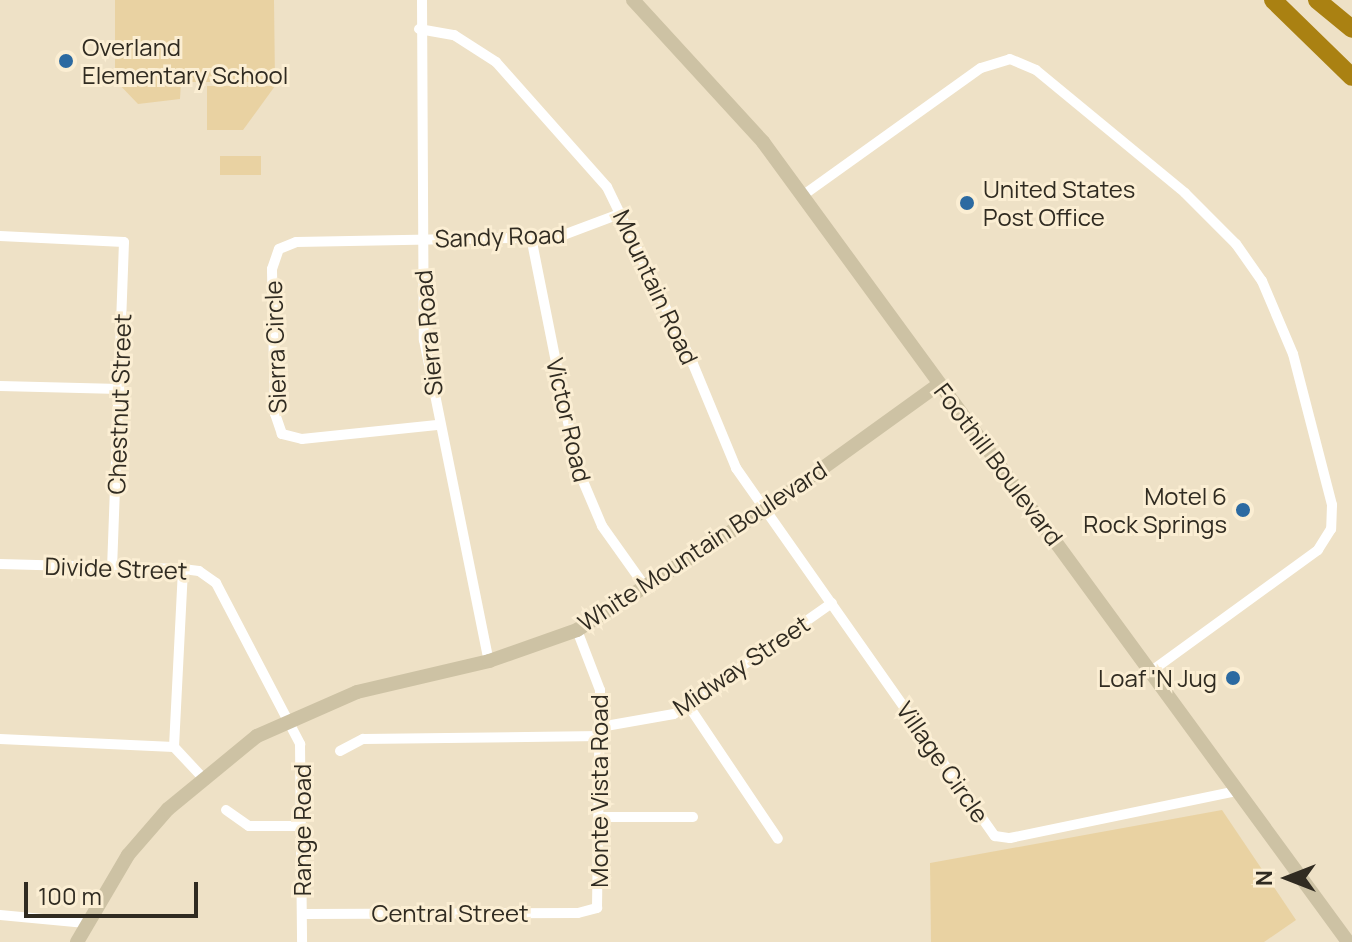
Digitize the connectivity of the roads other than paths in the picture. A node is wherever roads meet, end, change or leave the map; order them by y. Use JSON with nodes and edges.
{"nodes":[{"id":1,"x":422,"y":0,"type":"edge"},
{"id":2,"x":633,"y":0,"type":"edge"},
{"id":3,"x":1273,"y":0,"type":"edge"},
{"id":4,"x":1317,"y":0,"type":"edge"},
{"id":5,"x":419,"y":29,"type":"junction"},
{"id":6,"x":1352,"y":29,"type":"edge"},
{"id":7,"x":1352,"y":77,"type":"edge"},
{"id":8,"x":802,"y":196,"type":"junction"},
{"id":9,"x":622,"y":213,"type":"junction"},
{"id":10,"x":0,"y":236,"type":"edge"},
{"id":11,"x":531,"y":237,"type":"junction"},
{"id":12,"x":422,"y":239,"type":"junction"},
{"id":13,"x":939,"y":384,"type":"junction"},
{"id":14,"x":0,"y":386,"type":"edge"},
{"id":15,"x":120,"y":389,"type":"junction"},
{"id":16,"x":437,"y":425,"type":"junction"},
{"id":17,"x":766,"y":509,"type":"junction"},
{"id":18,"x":0,"y":564,"type":"edge"},
{"id":19,"x":112,"y":567,"type":"junction"},
{"id":20,"x":183,"y":569,"type":"junction"},
{"id":21,"x":646,"y":588,"type":"junction"},
{"id":22,"x":832,"y":603,"type":"junction"},
{"id":23,"x":577,"y":630,"type":"junction"},
{"id":24,"x":489,"y":661,"type":"junction"},
{"id":25,"x":1150,"y":672,"type":"junction"},
{"id":26,"x":688,"y":705,"type":"junction"},
{"id":27,"x":288,"y":720,"type":"junction"},
{"id":28,"x":601,"y":731,"type":"junction"},
{"id":29,"x":0,"y":739,"type":"edge"},
{"id":30,"x":174,"y":747,"type":"junction"},
{"id":31,"x":340,"y":751,"type":"dead end"},
{"id":32,"x":203,"y":778,"type":"junction"},
{"id":33,"x":1236,"y":791,"type":"junction"},
{"id":34,"x":226,"y":810,"type":"dead end"},
{"id":35,"x":601,"y":817,"type":"junction"},
{"id":36,"x":693,"y":817,"type":"dead end"},
{"id":37,"x":301,"y":826,"type":"junction"},
{"id":38,"x":778,"y":839,"type":"dead end"},
{"id":39,"x":597,"y":908,"type":"joint"},
{"id":40,"x":303,"y":914,"type":"junction"},
{"id":41,"x":0,"y":915,"type":"edge"},
{"id":42,"x":86,"y":923,"type":"junction"},
{"id":43,"x":77,"y":942,"type":"edge"},
{"id":44,"x":302,"y":942,"type":"edge"},
{"id":45,"x":1348,"y":942,"type":"edge"}],
"edges":[{"from":1,"to":5,"type":"street","name":"Sierra Road"},
{"from":2,"to":8,"type":"main road","name":"Foothill Boulevard"},
{"from":3,"to":7,"type":"highway"},
{"from":4,"to":6,"type":"highway"},
{"from":5,"to":9,"type":"street","name":"Mountain Road"},
{"from":5,"to":12,"type":"street","name":"Sierra Road"},
{"from":8,"to":13,"type":"main road","name":"Foothill Boulevard"},
{"from":8,"to":25,"type":"street"},
{"from":9,"to":11,"type":"street","name":"Sandy Road"},
{"from":9,"to":17,"type":"street","name":"Mountain Road"},
{"from":10,"to":15,"type":"street","name":"Chestnut Street"},
{"from":11,"to":12,"type":"street","name":"Sandy Road"},
{"from":11,"to":21,"type":"street","name":"Victor Road"},
{"from":12,"to":16,"type":"street","name":"Sierra Road"},
{"from":12,"to":16,"type":"street","name":"Sierra Circle"},
{"from":13,"to":17,"type":"main road","name":"White Mountain Boulevard"},
{"from":13,"to":25,"type":"main road","name":"Foothill Boulevard"},
{"from":14,"to":15,"type":"street"},
{"from":15,"to":19,"type":"street","name":"Chestnut Street"},
{"from":16,"to":24,"type":"street","name":"Sierra Road"},
{"from":17,"to":21,"type":"main road","name":"White Mountain Boulevard"},
{"from":17,"to":22,"type":"street","name":"Mountain Road"},
{"from":18,"to":19,"type":"street","name":"Divide Street"},
{"from":19,"to":20,"type":"street","name":"Divide Street"},
{"from":20,"to":27,"type":"street","name":"Divide Street"},
{"from":20,"to":30,"type":"street"},
{"from":21,"to":23,"type":"main road","name":"White Mountain Boulevard"},
{"from":22,"to":26,"type":"street","name":"Midway Street"},
{"from":22,"to":33,"type":"street","name":"Village Circle"},
{"from":23,"to":24,"type":"main road","name":"White Mountain Boulevard"},
{"from":23,"to":28,"type":"street","name":"Monte Vista Road"},
{"from":24,"to":27,"type":"main road","name":"White Mountain Boulevard"},
{"from":25,"to":33,"type":"main road","name":"Foothill Boulevard"},
{"from":26,"to":28,"type":"street","name":"Midway Street"},
{"from":26,"to":38,"type":"street"},
{"from":27,"to":32,"type":"main road","name":"White Mountain Boulevard"},
{"from":27,"to":37,"type":"street","name":"Range Road"},
{"from":28,"to":31,"type":"street","name":"Midway Street"},
{"from":28,"to":35,"type":"street","name":"Monte Vista Road"},
{"from":29,"to":30,"type":"street"},
{"from":30,"to":32,"type":"street"},
{"from":32,"to":42,"type":"main road","name":"White Mountain Boulevard"},
{"from":33,"to":45,"type":"main road","name":"Foothill Boulevard"},
{"from":34,"to":37,"type":"street"},
{"from":35,"to":36,"type":"street"},
{"from":35,"to":39,"type":"street","name":"Monte Vista Road"},
{"from":37,"to":40,"type":"street","name":"Range Road"},
{"from":39,"to":40,"type":"street","name":"Central Street"},
{"from":40,"to":44,"type":"street","name":"Range Road"},
{"from":41,"to":42,"type":"street"},
{"from":42,"to":43,"type":"main road","name":"White Mountain Boulevard"}]}
